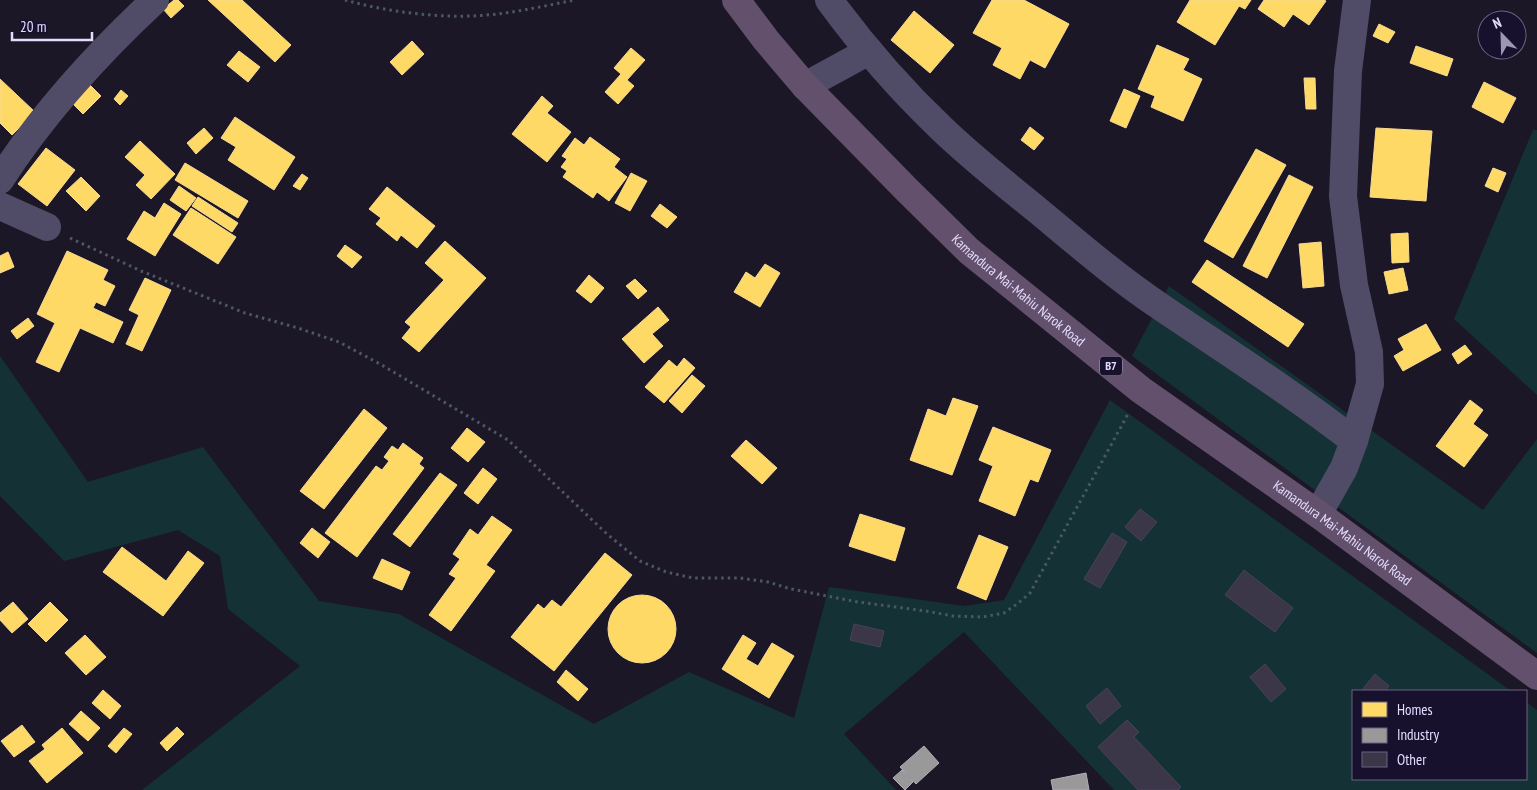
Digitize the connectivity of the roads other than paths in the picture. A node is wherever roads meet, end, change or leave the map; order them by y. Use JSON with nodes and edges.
{"nodes":[{"id":1,"x":155,"y":0,"type":"edge"},
{"id":2,"x":736,"y":0,"type":"edge"},
{"id":3,"x":829,"y":0,"type":"edge"},
{"id":4,"x":1357,"y":0,"type":"edge"},
{"id":5,"x":869,"y":51,"type":"junction"},
{"id":6,"x":805,"y":86,"type":"junction"},
{"id":7,"x":0,"y":180,"type":"edge"},
{"id":8,"x":0,"y":206,"type":"edge"},
{"id":9,"x":47,"y":227,"type":"road end"},
{"id":10,"x":1354,"y":441,"type":"junction"},
{"id":11,"x":1318,"y":514,"type":"junction"},
{"id":12,"x":1537,"y":676,"type":"edge"}],
"edges":[{"from":1,"to":7,"type":"street"},
{"from":2,"to":6,"type":"highway","name":"Kamandura Mai-Mahiu Narok Road","number":"B7"},
{"from":3,"to":5,"type":"street"},
{"from":4,"to":10,"type":"street"},
{"from":5,"to":6,"type":"street"},
{"from":5,"to":10,"type":"street"},
{"from":6,"to":11,"type":"highway","name":"Kamandura Mai-Mahiu Narok Road","number":"B7"},
{"from":8,"to":9,"type":"street"},
{"from":10,"to":11,"type":"street"},
{"from":11,"to":12,"type":"highway","name":"Kamandura Mai-Mahiu Narok Road","number":"B7"}]}
